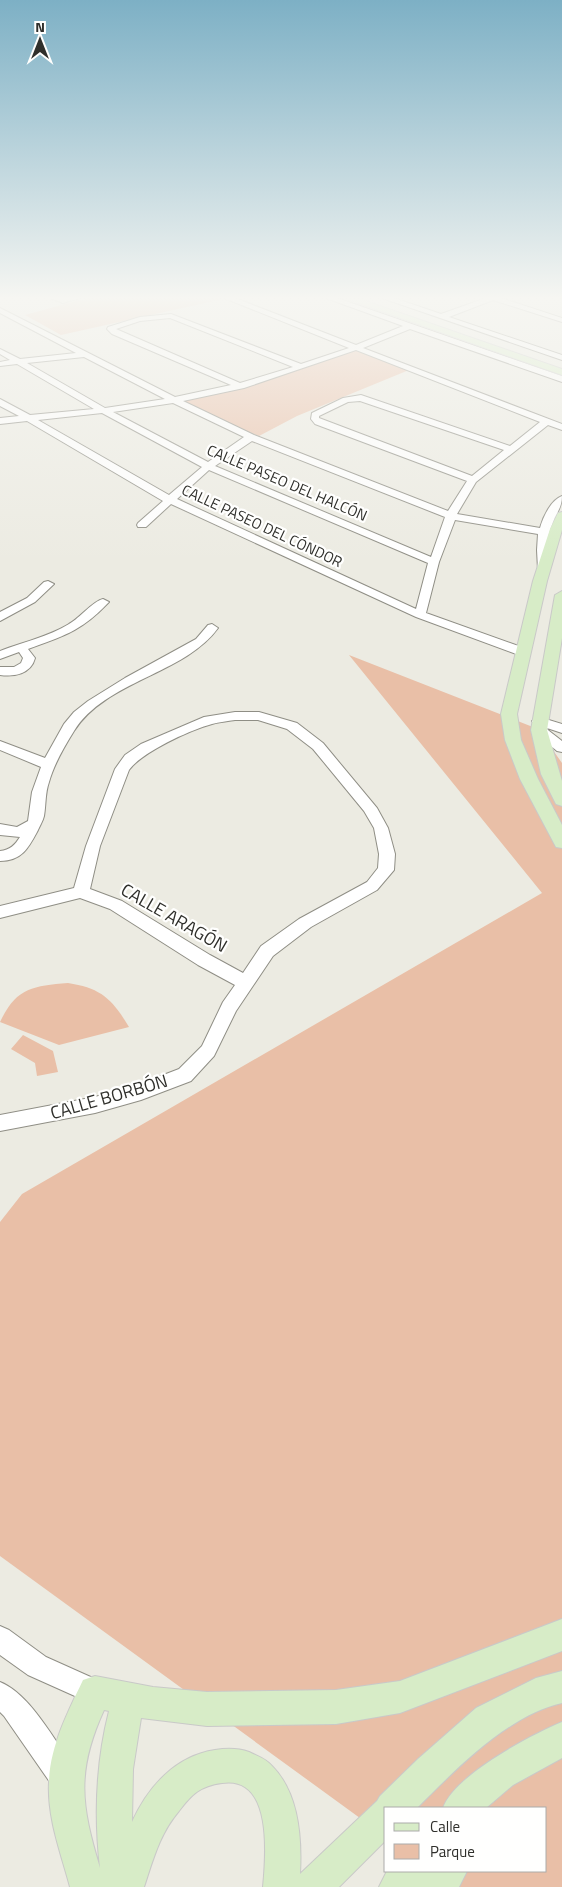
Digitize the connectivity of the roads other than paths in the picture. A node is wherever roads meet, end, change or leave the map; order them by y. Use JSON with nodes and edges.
{"nodes":[{"id":1,"x":60,"y":386,"type":"edge"},
{"id":2,"x":147,"y":386,"type":"edge"},
{"id":3,"x":241,"y":386,"type":"edge"},
{"id":4,"x":457,"y":386,"type":"edge"},
{"id":5,"x":174,"y":400,"type":"junction"},
{"id":6,"x":0,"y":402,"type":"edge"},
{"id":7,"x":102,"y":410,"type":"junction"},
{"id":8,"x":25,"y":418,"type":"junction"},
{"id":9,"x":547,"y":421,"type":"junction"},
{"id":10,"x":0,"y":422,"type":"edge"},
{"id":11,"x":562,"y":427,"type":"edge"},
{"id":12,"x":251,"y":437,"type":"junction"},
{"id":13,"x":512,"y":450,"type":"junction"},
{"id":14,"x":208,"y":466,"type":"junction"},
{"id":15,"x":474,"y":480,"type":"junction"},
{"id":16,"x":168,"y":499,"type":"junction"},
{"id":17,"x":562,"y":500,"type":"edge"},
{"id":18,"x":451,"y":516,"type":"junction"},
{"id":19,"x":562,"y":516,"type":"edge"},
{"id":20,"x":142,"y":524,"type":"dead end"},
{"id":21,"x":543,"y":532,"type":"junction"},
{"id":22,"x":434,"y":562,"type":"junction"},
{"id":23,"x":544,"y":569,"type":"junction"},
{"id":24,"x":48,"y":584,"type":"dead end"},
{"id":25,"x":562,"y":595,"type":"edge"},
{"id":26,"x":103,"y":602,"type":"dead end"},
{"id":27,"x":420,"y":615,"type":"junction"},
{"id":28,"x":0,"y":617,"type":"edge"},
{"id":29,"x":212,"y":628,"type":"dead end"},
{"id":30,"x":558,"y":641,"type":"edge"},
{"id":31,"x":21,"y":647,"type":"junction"},
{"id":32,"x":523,"y":652,"type":"junction"},
{"id":33,"x":0,"y":656,"type":"edge"},
{"id":34,"x":0,"y":670,"type":"edge"},
{"id":35,"x":539,"y":726,"type":"junction"},
{"id":36,"x":562,"y":729,"type":"edge"},
{"id":37,"x":0,"y":744,"type":"edge"},
{"id":38,"x":562,"y":748,"type":"edge"},
{"id":39,"x":47,"y":764,"type":"junction"},
{"id":40,"x":562,"y":800,"type":"edge"},
{"id":41,"x":32,"y":826,"type":"junction"},
{"id":42,"x":0,"y":829,"type":"edge"},
{"id":43,"x":562,"y":842,"type":"edge"},
{"id":44,"x":0,"y":856,"type":"edge"},
{"id":45,"x":81,"y":892,"type":"junction"},
{"id":46,"x":0,"y":912,"type":"edge"},
{"id":47,"x":244,"y":982,"type":"junction"},
{"id":48,"x":0,"y":1123,"type":"edge"},
{"id":49,"x":562,"y":1635,"type":"edge"},
{"id":50,"x":0,"y":1639,"type":"edge"},
{"id":51,"x":562,"y":1687,"type":"edge"},
{"id":52,"x":95,"y":1692,"type":"junction"},
{"id":53,"x":0,"y":1695,"type":"edge"},
{"id":54,"x":130,"y":1700,"type":"junction"},
{"id":55,"x":562,"y":1739,"type":"edge"},
{"id":56,"x":501,"y":1773,"type":"junction"},
{"id":57,"x":66,"y":1782,"type":"junction"},
{"id":58,"x":393,"y":1807,"type":"edge"},
{"id":59,"x":461,"y":1807,"type":"edge"},
{"id":60,"x":484,"y":1807,"type":"edge"},
{"id":61,"x":384,"y":1817,"type":"edge"},
{"id":62,"x":409,"y":1872,"type":"edge"},
{"id":63,"x":448,"y":1872,"type":"edge"},
{"id":64,"x":88,"y":1887,"type":"edge"},
{"id":65,"x":121,"y":1887,"type":"edge"},
{"id":66,"x":126,"y":1887,"type":"edge"},
{"id":67,"x":281,"y":1887,"type":"edge"},
{"id":68,"x":313,"y":1887,"type":"edge"},
{"id":69,"x":397,"y":1887,"type":"edge"},
{"id":70,"x":436,"y":1887,"type":"edge"}],
"edges":[{"from":1,"to":7,"type":"street","name":"CALLE PASEO DEL HALCÓN"},
{"from":2,"to":5,"type":"street"},
{"from":3,"to":5,"type":"street"},
{"from":4,"to":9,"type":"street"},
{"from":5,"to":7,"type":"street"},
{"from":5,"to":12,"type":"street"},
{"from":6,"to":8,"type":"street","name":"CALLE PASEO DEL CÓNDOR"},
{"from":7,"to":8,"type":"street"},
{"from":7,"to":14,"type":"street","name":"CALLE PASEO DEL HALCÓN"},
{"from":8,"to":10,"type":"street"},
{"from":8,"to":16,"type":"street","name":"CALLE PASEO DEL CÓNDOR"},
{"from":9,"to":11,"type":"street"},
{"from":9,"to":13,"type":"street"},
{"from":12,"to":14,"type":"street"},
{"from":12,"to":18,"type":"street"},
{"from":13,"to":15,"type":"street"},
{"from":13,"to":15,"type":"street"},
{"from":14,"to":16,"type":"street"},
{"from":14,"to":22,"type":"street","name":"CALLE PASEO DEL HALCÓN"},
{"from":15,"to":18,"type":"street"},
{"from":16,"to":20,"type":"street"},
{"from":16,"to":27,"type":"street","name":"CALLE PASEO DEL CÓNDOR"},
{"from":17,"to":21,"type":"street"},
{"from":18,"to":21,"type":"street"},
{"from":18,"to":22,"type":"street"},
{"from":19,"to":23,"type":"main road"},
{"from":21,"to":23,"type":"street"},
{"from":22,"to":27,"type":"street"},
{"from":23,"to":32,"type":"main road"},
{"from":24,"to":28,"type":"street"},
{"from":25,"to":30,"type":"main road"},
{"from":26,"to":31,"type":"street"},
{"from":27,"to":32,"type":"street","name":"CALLE PASEO DEL CÓNDOR"},
{"from":29,"to":39,"type":"street"},
{"from":30,"to":35,"type":"main road"},
{"from":31,"to":33,"type":"street"},
{"from":31,"to":34,"type":"street"},
{"from":32,"to":43,"type":"main road"},
{"from":35,"to":36,"type":"street"},
{"from":35,"to":38,"type":"street"},
{"from":35,"to":40,"type":"main road"},
{"from":37,"to":39,"type":"street"},
{"from":39,"to":41,"type":"street"},
{"from":41,"to":42,"type":"street"},
{"from":41,"to":44,"type":"street"},
{"from":45,"to":46,"type":"street"},
{"from":45,"to":47,"type":"street","name":"CALLE ARAGÓN"},
{"from":45,"to":47,"type":"street","name":"CALLE BORBÓN"},
{"from":47,"to":48,"type":"street","name":"CALLE BORBÓN"},
{"from":49,"to":54,"type":"main road"},
{"from":50,"to":52,"type":"street"},
{"from":51,"to":58,"type":"main road"},
{"from":52,"to":54,"type":"main road"},
{"from":52,"to":57,"type":"main road"},
{"from":53,"to":57,"type":"street"},
{"from":54,"to":65,"type":"main road"},
{"from":55,"to":56,"type":"main road"},
{"from":56,"to":59,"type":"main road"},
{"from":56,"to":60,"type":"main road"},
{"from":57,"to":64,"type":"main road"},
{"from":61,"to":68,"type":"main road"},
{"from":62,"to":69,"type":"main road"},
{"from":63,"to":70,"type":"main road"},
{"from":66,"to":67,"type":"main road"}]}
